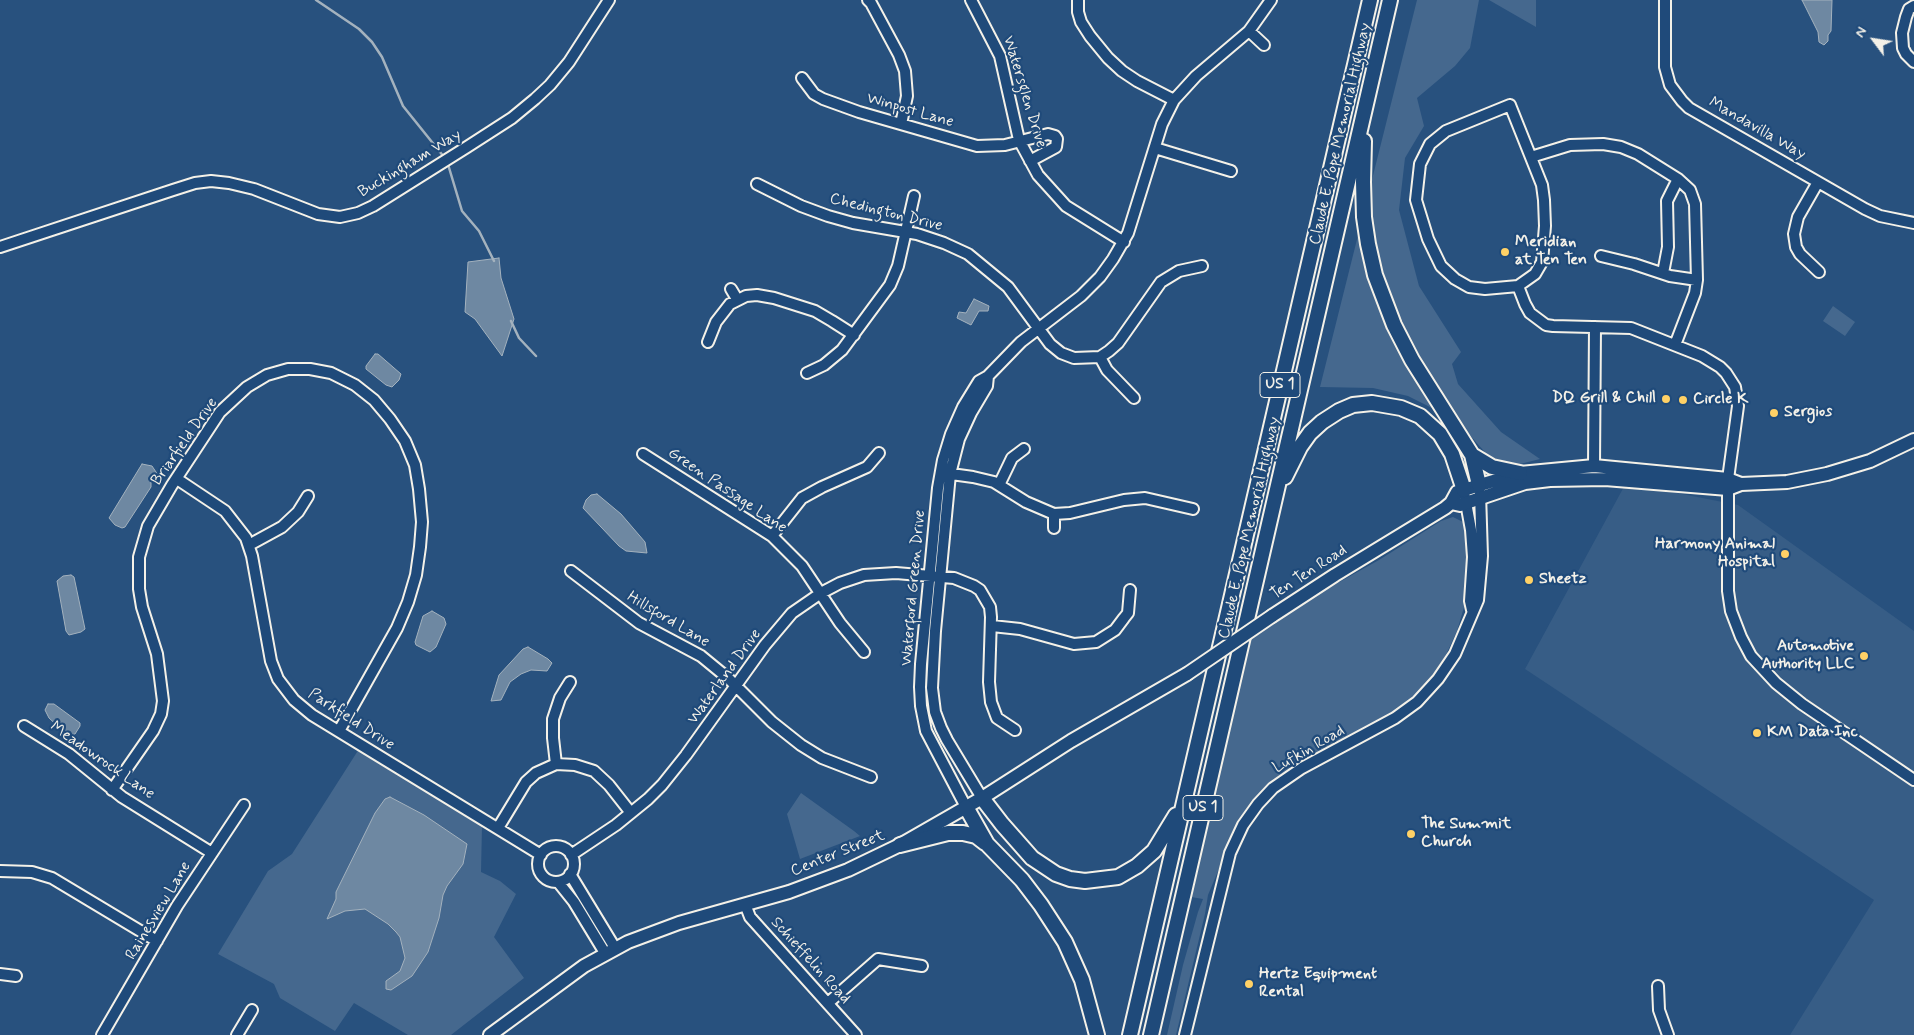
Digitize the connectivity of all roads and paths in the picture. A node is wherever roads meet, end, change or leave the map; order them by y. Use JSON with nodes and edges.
{"nodes":[{"id":1,"x":609,"y":0,"type":"edge"},
{"id":2,"x":868,"y":0,"type":"edge"},
{"id":3,"x":971,"y":0,"type":"edge"},
{"id":4,"x":1078,"y":0,"type":"edge"},
{"id":5,"x":1271,"y":0,"type":"edge"},
{"id":6,"x":1370,"y":0,"type":"edge"},
{"id":7,"x":1390,"y":0,"type":"edge"},
{"id":8,"x":1665,"y":0,"type":"edge"},
{"id":9,"x":1914,"y":6,"type":"edge"},
{"id":10,"x":1249,"y":32,"type":"junction"},
{"id":11,"x":1264,"y":45,"type":"dead end"},
{"id":12,"x":1914,"y":62,"type":"edge"},
{"id":13,"x":802,"y":78,"type":"dead end"},
{"id":14,"x":1174,"y":100,"type":"junction"},
{"id":15,"x":1366,"y":108,"type":"junction"},
{"id":16,"x":901,"y":124,"type":"junction"},
{"id":17,"x":1019,"y":140,"type":"junction"},
{"id":18,"x":1154,"y":148,"type":"junction"},
{"id":19,"x":1531,"y":157,"type":"junction"},
{"id":20,"x":1030,"y":161,"type":"junction"},
{"id":21,"x":1231,"y":171,"type":"dead end"},
{"id":22,"x":1678,"y":179,"type":"junction"},
{"id":23,"x":1818,"y":182,"type":"junction"},
{"id":24,"x":757,"y":184,"type":"dead end"},
{"id":25,"x":914,"y":196,"type":"dead end"},
{"id":26,"x":1914,"y":223,"type":"edge"},
{"id":27,"x":906,"y":232,"type":"junction"},
{"id":28,"x":1124,"y":242,"type":"junction"},
{"id":29,"x":0,"y":247,"type":"edge"},
{"id":30,"x":1602,"y":256,"type":"dead end"},
{"id":31,"x":1202,"y":266,"type":"dead end"},
{"id":32,"x":1819,"y":272,"type":"dead end"},
{"id":33,"x":1663,"y":273,"type":"junction"},
{"id":34,"x":1697,"y":280,"type":"junction"},
{"id":35,"x":1518,"y":286,"type":"junction"},
{"id":36,"x":731,"y":289,"type":"dead end"},
{"id":37,"x":737,"y":299,"type":"junction"},
{"id":38,"x":1595,"y":327,"type":"junction"},
{"id":39,"x":1039,"y":329,"type":"junction"},
{"id":40,"x":854,"y":335,"type":"junction"},
{"id":41,"x":708,"y":342,"type":"dead end"},
{"id":42,"x":1675,"y":345,"type":"junction"},
{"id":43,"x":1100,"y":357,"type":"junction"},
{"id":44,"x":808,"y":373,"type":"dead end"},
{"id":45,"x":1134,"y":398,"type":"dead end"},
{"id":46,"x":1914,"y":440,"type":"edge"},
{"id":47,"x":1024,"y":448,"type":"dead end"},
{"id":48,"x":878,"y":452,"type":"dead end"},
{"id":49,"x":643,"y":454,"type":"dead end"},
{"id":50,"x":1472,"y":455,"type":"junction"},
{"id":51,"x":1594,"y":466,"type":"junction"},
{"id":52,"x":945,"y":473,"type":"junction"},
{"id":53,"x":1520,"y":473,"type":"junction"},
{"id":54,"x":176,"y":478,"type":"junction"},
{"id":55,"x":1728,"y":484,"type":"junction"},
{"id":56,"x":999,"y":485,"type":"junction"},
{"id":57,"x":1480,"y":492,"type":"junction"},
{"id":58,"x":1276,"y":494,"type":"junction"},
{"id":59,"x":308,"y":496,"type":"dead end"},
{"id":60,"x":1465,"y":497,"type":"junction"},
{"id":61,"x":1193,"y":509,"type":"dead end"},
{"id":62,"x":1054,"y":514,"type":"junction"},
{"id":63,"x":1054,"y":528,"type":"dead end"},
{"id":64,"x":772,"y":536,"type":"junction"},
{"id":65,"x":249,"y":545,"type":"junction"},
{"id":66,"x":572,"y":571,"type":"dead end"},
{"id":67,"x":935,"y":576,"type":"junction"},
{"id":68,"x":1130,"y":590,"type":"dead end"},
{"id":69,"x":821,"y":593,"type":"junction"},
{"id":70,"x":1472,"y":610,"type":"junction"},
{"id":71,"x":992,"y":626,"type":"junction"},
{"id":72,"x":864,"y":652,"type":"dead end"},
{"id":73,"x":1187,"y":674,"type":"joint"},
{"id":74,"x":570,"y":682,"type":"dead end"},
{"id":75,"x":735,"y":686,"type":"junction"},
{"id":76,"x":24,"y":726,"type":"dead end"},
{"id":77,"x":1015,"y":730,"type":"dead end"},
{"id":78,"x":339,"y":732,"type":"junction"},
{"id":79,"x":556,"y":764,"type":"junction"},
{"id":80,"x":871,"y":777,"type":"dead end"},
{"id":81,"x":1914,"y":780,"type":"edge"},
{"id":82,"x":112,"y":790,"type":"junction"},
{"id":83,"x":982,"y":798,"type":"junction"},
{"id":84,"x":1184,"y":802,"type":"junction"},
{"id":85,"x":244,"y":805,"type":"dead end"},
{"id":86,"x":966,"y":807,"type":"junction"},
{"id":87,"x":632,"y":813,"type":"junction"},
{"id":88,"x":498,"y":828,"type":"junction"},
{"id":89,"x":987,"y":844,"type":"junction"},
{"id":90,"x":900,"y":845,"type":"junction"},
{"id":91,"x":212,"y":853,"type":"junction"},
{"id":92,"x":571,"y":854,"type":"junction"},
{"id":93,"x":541,"y":855,"type":"junction"},
{"id":94,"x":0,"y":871,"type":"edge"},
{"id":95,"x":570,"y":874,"type":"junction"},
{"id":96,"x":558,"y":882,"type":"junction"},
{"id":97,"x":745,"y":904,"type":"junction"},
{"id":98,"x":157,"y":941,"type":"junction"},
{"id":99,"x":610,"y":951,"type":"junction"},
{"id":100,"x":922,"y":966,"type":"dead end"},
{"id":101,"x":0,"y":974,"type":"edge"},
{"id":102,"x":16,"y":976,"type":"dead end"},
{"id":103,"x":1658,"y":986,"type":"dead end"},
{"id":104,"x":828,"y":1003,"type":"junction"},
{"id":105,"x":252,"y":1010,"type":"dead end"},
{"id":106,"x":102,"y":1035,"type":"edge"},
{"id":107,"x":237,"y":1035,"type":"edge"},
{"id":108,"x":490,"y":1035,"type":"edge"},
{"id":109,"x":856,"y":1035,"type":"edge"},
{"id":110,"x":1097,"y":1035,"type":"edge"},
{"id":111,"x":1130,"y":1035,"type":"edge"},
{"id":112,"x":1151,"y":1035,"type":"edge"},
{"id":113,"x":1185,"y":1035,"type":"edge"},
{"id":114,"x":1668,"y":1035,"type":"edge"}],
"edges":[{"from":1,"to":29,"type":"street","name":"Buckingham Way"},
{"from":2,"to":16,"type":"street"},
{"from":3,"to":17,"type":"street","name":"Watersglen Drive"},
{"from":4,"to":14,"type":"street"},
{"from":5,"to":10,"type":"street","name":"Waterford Green Drive"},
{"from":6,"to":84,"type":"highway","name":"Claude E. Pope Memorial Highway","number":"US 1"},
{"from":7,"to":15,"type":"highway","name":"Claude E. Pope Memorial Highway","number":"US 1"},
{"from":8,"to":23,"type":"street","name":"Mandavilla Way"},
{"from":9,"to":12,"type":"street"},
{"from":10,"to":11,"type":"street"},
{"from":10,"to":14,"type":"street","name":"Waterford Green Drive"},
{"from":13,"to":16,"type":"street","name":"Winpost Lane"},
{"from":14,"to":18,"type":"street","name":"Waterford Green Drive"},
{"from":15,"to":50,"type":"highway"},
{"from":15,"to":58,"type":"highway","name":"Claude E. Pope Memorial Highway","number":"US 1"},
{"from":16,"to":17,"type":"street","name":"Winpost Lane"},
{"from":17,"to":20,"type":"street","name":"Watersglen Drive"},
{"from":17,"to":20,"type":"street","name":"Winpost Lane"},
{"from":18,"to":21,"type":"street"},
{"from":18,"to":28,"type":"street","name":"Waterford Green Drive"},
{"from":19,"to":22,"type":"street"},
{"from":19,"to":35,"type":"street"},
{"from":19,"to":35,"type":"street"},
{"from":20,"to":28,"type":"street","name":"Watersglen Drive"},
{"from":22,"to":33,"type":"street"},
{"from":22,"to":34,"type":"street"},
{"from":23,"to":26,"type":"street","name":"Mandavilla Way"},
{"from":23,"to":32,"type":"street"},
{"from":24,"to":27,"type":"street","name":"Chedington Drive"},
{"from":25,"to":27,"type":"street"},
{"from":27,"to":39,"type":"street","name":"Chedington Drive"},
{"from":27,"to":40,"type":"street"},
{"from":28,"to":39,"type":"street","name":"Waterford Green Drive"},
{"from":30,"to":33,"type":"street"},
{"from":31,"to":43,"type":"street"},
{"from":33,"to":34,"type":"street"},
{"from":34,"to":42,"type":"street"},
{"from":35,"to":38,"type":"street"},
{"from":36,"to":37,"type":"street"},
{"from":37,"to":40,"type":"street"},
{"from":37,"to":41,"type":"street"},
{"from":38,"to":42,"type":"street"},
{"from":38,"to":51,"type":"street"},
{"from":39,"to":43,"type":"street","name":"Chedington Drive"},
{"from":39,"to":52,"type":"street","name":"Waterford Green Drive"},
{"from":40,"to":44,"type":"street"},
{"from":42,"to":55,"type":"street"},
{"from":43,"to":45,"type":"street"},
{"from":46,"to":55,"type":"main road","name":"Ten Ten Road"},
{"from":47,"to":56,"type":"street"},
{"from":48,"to":64,"type":"street"},
{"from":49,"to":64,"type":"street","name":"Green Passage Lane"},
{"from":50,"to":53,"type":"highway"},
{"from":50,"to":57,"type":"highway"},
{"from":51,"to":53,"type":"main road","name":"Ten Ten Road"},
{"from":51,"to":55,"type":"main road","name":"Ten Ten Road"},
{"from":52,"to":56,"type":"street"},
{"from":52,"to":67,"type":"street","name":"Waterford Green Drive"},
{"from":53,"to":57,"type":"main road","name":"Ten Ten Road"},
{"from":54,"to":65,"type":"street","name":"Parkfield Drive"},
{"from":54,"to":78,"type":"street","name":"Briarfield Drive"},
{"from":54,"to":82,"type":"street","name":"Briarfield Drive"},
{"from":55,"to":57,"type":"main road","name":"Ten Ten Road"},
{"from":55,"to":81,"type":"street"},
{"from":56,"to":62,"type":"street"},
{"from":57,"to":60,"type":"main road","name":"Ten Ten Road"},
{"from":57,"to":70,"type":"street","name":"Lufkin Road"},
{"from":58,"to":60,"type":"highway"},
{"from":58,"to":112,"type":"highway","name":"Claude E. Pope Memorial Highway","number":"US 1"},
{"from":59,"to":65,"type":"street"},
{"from":60,"to":70,"type":"street","name":"Lufkin Road"},
{"from":60,"to":73,"type":"main road","name":"Ten Ten Road","bridge":true},
{"from":61,"to":62,"type":"street"},
{"from":62,"to":63,"type":"street"},
{"from":64,"to":69,"type":"street","name":"Green Passage Lane"},
{"from":65,"to":78,"type":"street","name":"Parkfield Drive"},
{"from":66,"to":75,"type":"street","name":"Hillsford Lane"},
{"from":67,"to":69,"type":"street","name":"Waterland Drive"},
{"from":67,"to":71,"type":"street","name":"Waterland Drive"},
{"from":67,"to":83,"type":"street","name":"Waterford Green Drive"},
{"from":67,"to":86,"type":"street","name":"Waterford Green Drive"},
{"from":68,"to":71,"type":"street"},
{"from":69,"to":72,"type":"street","name":"Green Passage Lane"},
{"from":69,"to":75,"type":"street","name":"Waterland Drive"},
{"from":70,"to":113,"type":"street","name":"Lufkin Road"},
{"from":71,"to":77,"type":"street","name":"Waterland Drive"},
{"from":73,"to":83,"type":"main road","name":"Center Street"},
{"from":74,"to":79,"type":"street"},
{"from":75,"to":80,"type":"street","name":"Hillsford Lane"},
{"from":75,"to":87,"type":"street","name":"Waterland Drive"},
{"from":76,"to":82,"type":"street","name":"Meadowrock Lane"},
{"from":78,"to":88,"type":"street","name":"Parkfield Drive"},
{"from":79,"to":87,"type":"street"},
{"from":79,"to":88,"type":"street"},
{"from":82,"to":91,"type":"street","name":"Meadowrock Lane"},
{"from":83,"to":84,"type":"highway"},
{"from":83,"to":86,"type":"main road","name":"Center Street"},
{"from":84,"to":111,"type":"highway","name":"Claude E. Pope Memorial Highway","number":"US 1"},
{"from":85,"to":91,"type":"street","name":"Rainesview Lane"},
{"from":86,"to":89,"type":"highway"},
{"from":86,"to":90,"type":"main road","name":"Center Street"},
{"from":87,"to":92,"type":"street","name":"Waterland Drive"},
{"from":88,"to":93,"type":"street","name":"Parkfield Drive"},
{"from":89,"to":90,"type":"highway"},
{"from":89,"to":110,"type":"highway"},
{"from":90,"to":97,"type":"main road","name":"Center Street"},
{"from":91,"to":98,"type":"street","name":"Rainesview Lane"},
{"from":92,"to":93,"type":"street"},
{"from":92,"to":95,"type":"street"},
{"from":93,"to":96,"type":"street"},
{"from":94,"to":98,"type":"street"},
{"from":95,"to":96,"type":"street"},
{"from":95,"to":99,"type":"street"},
{"from":96,"to":99,"type":"street"},
{"from":97,"to":99,"type":"main road","name":"Center Street"},
{"from":97,"to":104,"type":"street","name":"Schieffelin Road"},
{"from":98,"to":106,"type":"street","name":"Rainesview Lane"},
{"from":99,"to":108,"type":"main road","name":"Center Street"},
{"from":100,"to":104,"type":"street"},
{"from":101,"to":102,"type":"street"},
{"from":103,"to":114,"type":"street"},
{"from":104,"to":109,"type":"street","name":"Schieffelin Road"},
{"from":105,"to":107,"type":"street"}]}
